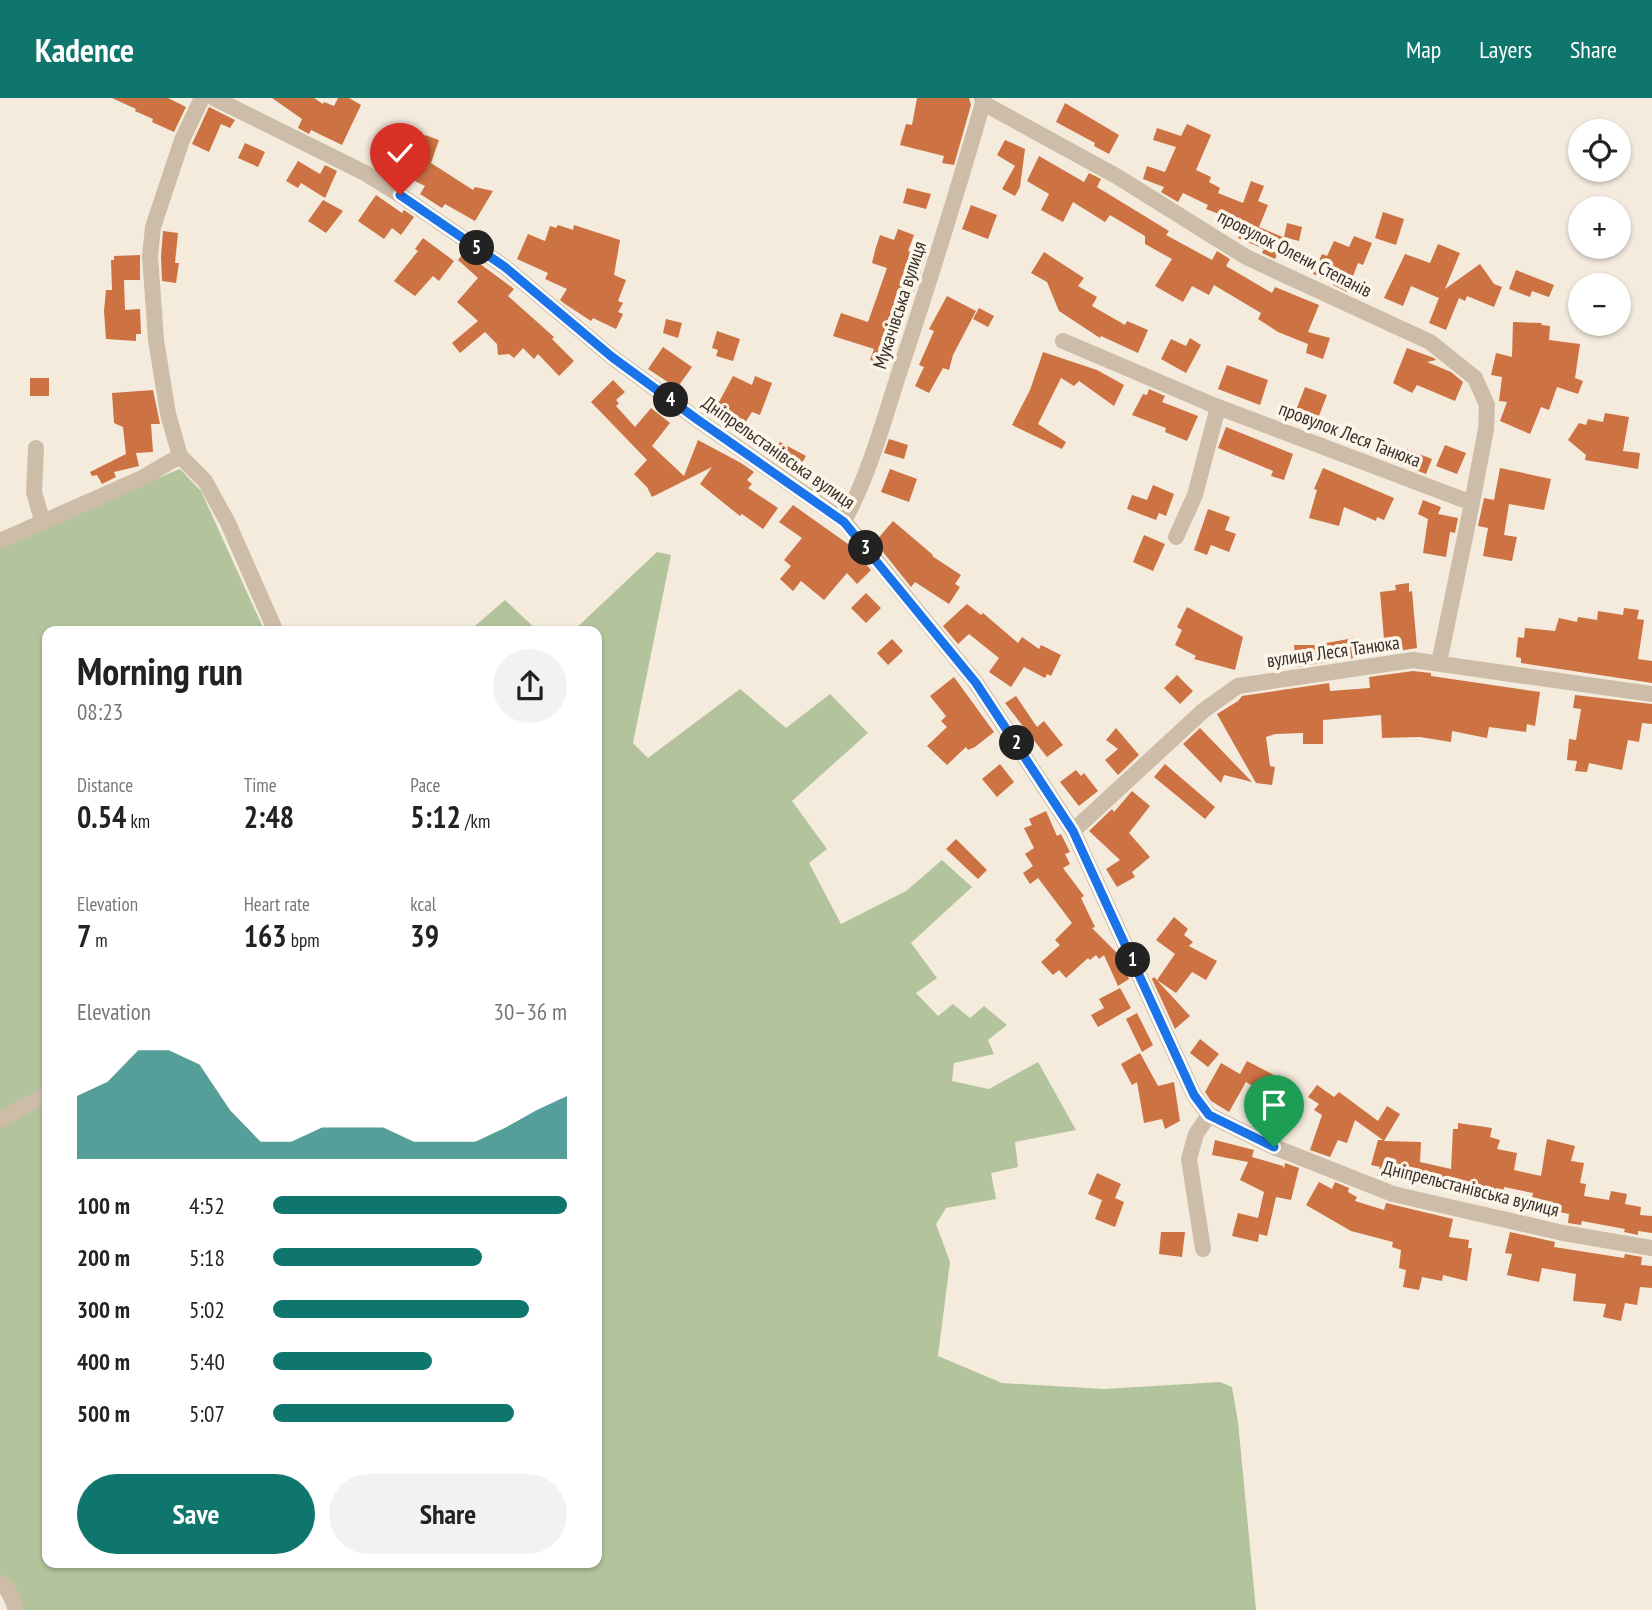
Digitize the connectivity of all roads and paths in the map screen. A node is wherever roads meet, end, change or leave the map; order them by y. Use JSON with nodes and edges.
{"nodes":[{"id":1,"x":202,"y":98,"type":"edge"},
{"id":2,"x":214,"y":98,"type":"edge"},
{"id":3,"x":982,"y":101,"type":"edge"},
{"id":4,"x":1063,"y":341,"type":"dead end"},
{"id":5,"x":1218,"y":407,"type":"junction"},
{"id":6,"x":36,"y":448,"type":"dead end"},
{"id":7,"x":180,"y":456,"type":"junction"},
{"id":8,"x":1472,"y":503,"type":"junction"},
{"id":9,"x":42,"y":520,"type":"junction"},
{"id":10,"x":844,"y":522,"type":"junction"},
{"id":11,"x":1176,"y":537,"type":"dead end"},
{"id":12,"x":0,"y":541,"type":"edge"},
{"id":13,"x":273,"y":626,"type":"edge"},
{"id":14,"x":1439,"y":663,"type":"junction"},
{"id":15,"x":1652,"y":694,"type":"edge"},
{"id":16,"x":1073,"y":831,"type":"junction"},
{"id":17,"x":42,"y":1097,"type":"edge"},
{"id":18,"x":1209,"y":1115,"type":"junction"},
{"id":19,"x":0,"y":1120,"type":"edge"},
{"id":20,"x":1652,"y":1248,"type":"edge"},
{"id":21,"x":1203,"y":1249,"type":"dead end"},
{"id":22,"x":0,"y":1582,"type":"edge"},
{"id":23,"x":16,"y":1610,"type":"edge"}],
"edges":[{"from":1,"to":7,"type":"street"},
{"from":2,"to":10,"type":"street","name":"Дніпрельстанівська вулиця"},
{"from":3,"to":8,"type":"street","name":"провулок Олени Степанів"},
{"from":3,"to":10,"type":"street","name":"Мукачівська вулиця"},
{"from":4,"to":5,"type":"street","name":"провулок Леся Танюка"},
{"from":5,"to":8,"type":"street","name":"провулок Леся Танюка"},
{"from":5,"to":11,"type":"street"},
{"from":6,"to":9,"type":"street"},
{"from":7,"to":9,"type":"street"},
{"from":7,"to":13,"type":"street"},
{"from":8,"to":14,"type":"street"},
{"from":9,"to":12,"type":"street"},
{"from":10,"to":16,"type":"street","name":"Дніпрельстанівська вулиця"},
{"from":14,"to":15,"type":"street","name":"вулиця Леся Танюка"},
{"from":14,"to":16,"type":"street","name":"вулиця Леся Танюка"},
{"from":16,"to":18,"type":"street","name":"Дніпрельстанівська вулиця"},
{"from":17,"to":19,"type":"street"},
{"from":18,"to":20,"type":"street","name":"Дніпрельстанівська вулиця"},
{"from":18,"to":21,"type":"street"},
{"from":22,"to":23,"type":"street"}]}
